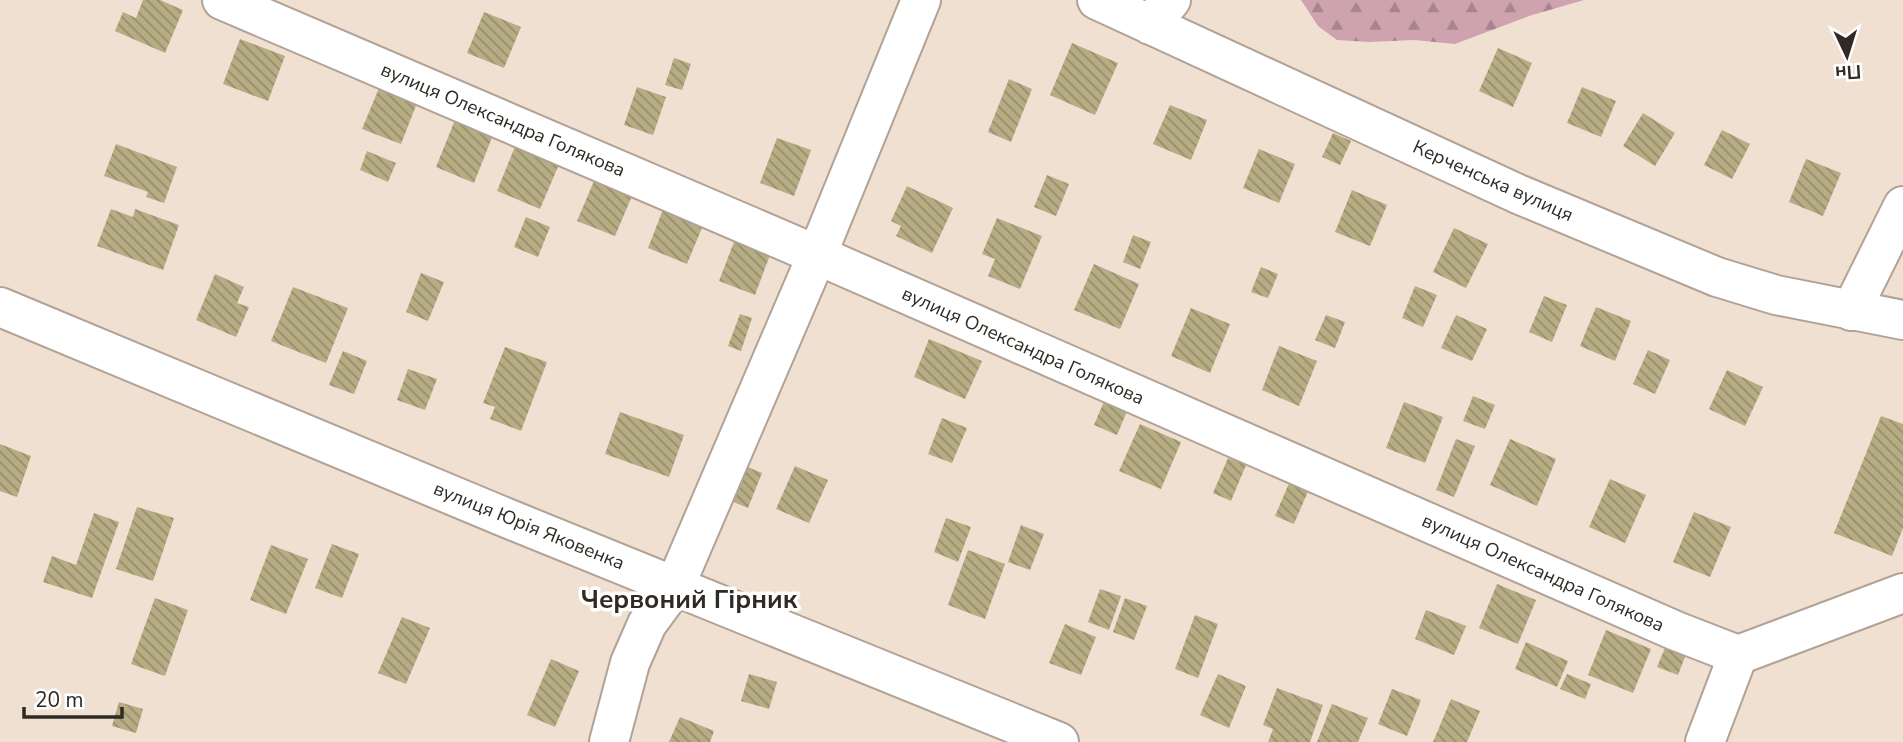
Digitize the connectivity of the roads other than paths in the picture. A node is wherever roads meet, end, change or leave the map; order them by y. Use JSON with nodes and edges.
{"nodes":[{"id":1,"x":222,"y":0,"type":"edge"},
{"id":2,"x":921,"y":0,"type":"edge"},
{"id":3,"x":1097,"y":0,"type":"edge"},
{"id":4,"x":1160,"y":13,"type":"edge"},
{"id":5,"x":1903,"y":206,"type":"edge"},
{"id":6,"x":817,"y":255,"type":"junction"},
{"id":7,"x":0,"y":307,"type":"edge"},
{"id":8,"x":1851,"y":311,"type":"junction"},
{"id":9,"x":1903,"y":320,"type":"edge"},
{"id":10,"x":675,"y":586,"type":"junction"},
{"id":11,"x":1903,"y":593,"type":"edge"},
{"id":12,"x":1738,"y":655,"type":"junction"},
{"id":13,"x":609,"y":742,"type":"edge"},
{"id":14,"x":1059,"y":742,"type":"edge"},
{"id":15,"x":1705,"y":742,"type":"edge"}],
"edges":[{"from":1,"to":6,"type":"street","name":"вулиця Олександра Голякова"},
{"from":2,"to":6,"type":"street"},
{"from":3,"to":4,"type":"street","name":"Керченська вулиця"},
{"from":4,"to":8,"type":"street","name":"Керченська вулиця"},
{"from":5,"to":8,"type":"street"},
{"from":6,"to":10,"type":"street"},
{"from":6,"to":12,"type":"street","name":"вулиця Олександра Голякова"},
{"from":7,"to":10,"type":"street","name":"вулиця Юрія Яковенка"},
{"from":8,"to":9,"type":"street","name":"Керченська вулиця"},
{"from":10,"to":13,"type":"street"},
{"from":10,"to":14,"type":"street","name":"вулиця Юрія Яковенка"},
{"from":11,"to":12,"type":"street"},
{"from":12,"to":15,"type":"street"}]}
